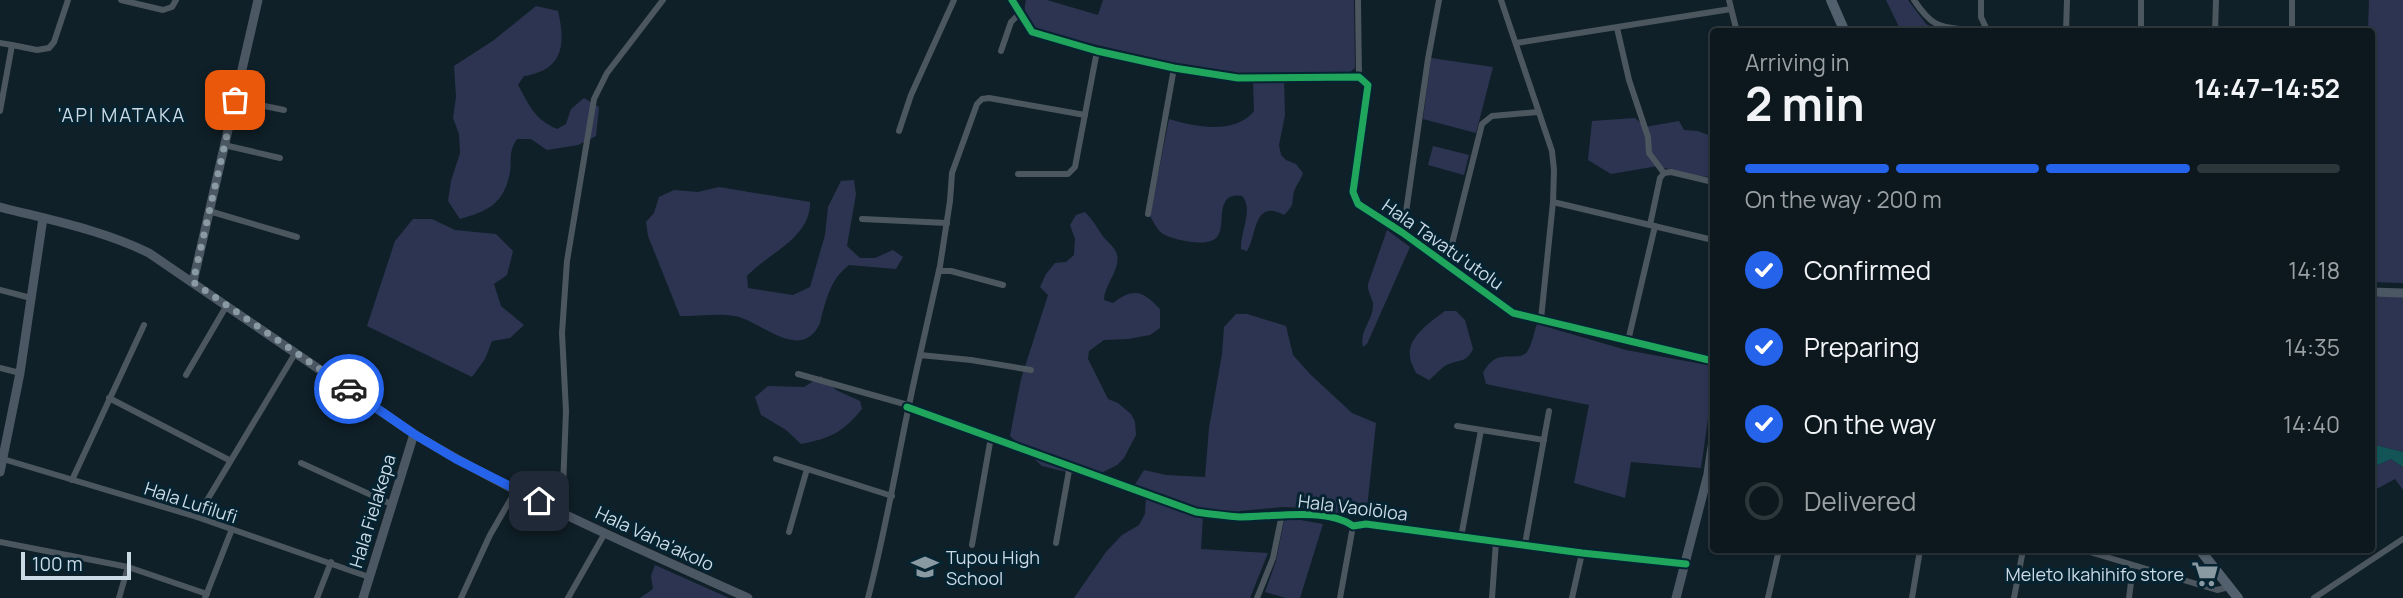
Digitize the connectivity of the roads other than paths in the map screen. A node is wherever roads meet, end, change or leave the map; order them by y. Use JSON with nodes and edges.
{"nodes":[{"id":1,"x":68,"y":0,"type":"edge"},
{"id":2,"x":121,"y":0,"type":"edge"},
{"id":3,"x":176,"y":0,"type":"edge"},
{"id":4,"x":258,"y":0,"type":"edge"},
{"id":5,"x":663,"y":0,"type":"edge"},
{"id":6,"x":954,"y":0,"type":"edge"},
{"id":7,"x":1012,"y":0,"type":"edge"},
{"id":8,"x":1358,"y":0,"type":"edge"},
{"id":9,"x":1439,"y":0,"type":"edge"},
{"id":10,"x":1501,"y":0,"type":"edge"},
{"id":11,"x":1730,"y":0,"type":"edge"},
{"id":12,"x":1831,"y":0,"type":"edge"},
{"id":13,"x":1914,"y":0,"type":"edge"},
{"id":14,"x":1981,"y":0,"type":"edge"},
{"id":15,"x":2067,"y":0,"type":"edge"},
{"id":16,"x":2141,"y":0,"type":"edge"},
{"id":17,"x":2216,"y":0,"type":"edge"},
{"id":18,"x":2292,"y":0,"type":"edge"},
{"id":19,"x":1731,"y":9,"type":"junction"},
{"id":20,"x":1020,"y":13,"type":"junction"},
{"id":21,"x":1617,"y":28,"type":"junction"},
{"id":22,"x":1736,"y":28,"type":"edge"},
{"id":23,"x":1843,"y":28,"type":"edge"},
{"id":24,"x":1958,"y":28,"type":"edge"},
{"id":25,"x":1985,"y":28,"type":"edge"},
{"id":26,"x":2066,"y":28,"type":"edge"},
{"id":27,"x":2141,"y":28,"type":"edge"},
{"id":28,"x":2215,"y":28,"type":"edge"},
{"id":29,"x":2292,"y":28,"type":"edge"},
{"id":30,"x":0,"y":43,"type":"edge"},
{"id":31,"x":1516,"y":43,"type":"junction"},
{"id":32,"x":12,"y":45,"type":"junction"},
{"id":33,"x":1001,"y":51,"type":"dead end"},
{"id":34,"x":1097,"y":51,"type":"junction"},
{"id":35,"x":1174,"y":68,"type":"junction"},
{"id":36,"x":1359,"y":77,"type":"junction"},
{"id":37,"x":235,"y":100,"type":"junction"},
{"id":38,"x":284,"y":110,"type":"dead end"},
{"id":39,"x":0,"y":111,"type":"edge"},
{"id":40,"x":1538,"y":112,"type":"junction"},
{"id":41,"x":1085,"y":115,"type":"junction"},
{"id":42,"x":899,"y":131,"type":"dead end"},
{"id":43,"x":224,"y":145,"type":"junction"},
{"id":44,"x":280,"y":158,"type":"dead end"},
{"id":45,"x":1664,"y":173,"type":"junction"},
{"id":46,"x":1018,"y":174,"type":"dead end"},
{"id":47,"x":1710,"y":181,"type":"edge"},
{"id":48,"x":1553,"y":202,"type":"junction"},
{"id":49,"x":0,"y":207,"type":"edge"},
{"id":50,"x":209,"y":211,"type":"junction"},
{"id":51,"x":1148,"y":214,"type":"dead end"},
{"id":52,"x":43,"y":218,"type":"junction"},
{"id":53,"x":862,"y":219,"type":"dead end"},
{"id":54,"x":947,"y":223,"type":"junction"},
{"id":55,"x":1652,"y":225,"type":"junction"},
{"id":56,"x":1403,"y":233,"type":"junction"},
{"id":57,"x":297,"y":237,"type":"dead end"},
{"id":58,"x":1710,"y":239,"type":"edge"},
{"id":59,"x":1447,"y":264,"type":"junction"},
{"id":60,"x":939,"y":271,"type":"junction"},
{"id":61,"x":193,"y":282,"type":"junction"},
{"id":62,"x":1003,"y":285,"type":"dead end"},
{"id":63,"x":0,"y":290,"type":"edge"},
{"id":64,"x":2375,"y":292,"type":"edge"},
{"id":65,"x":2403,"y":293,"type":"edge"},
{"id":66,"x":31,"y":298,"type":"junction"},
{"id":67,"x":227,"y":305,"type":"junction"},
{"id":68,"x":1541,"y":319,"type":"junction"},
{"id":69,"x":144,"y":325,"type":"dead end"},
{"id":70,"x":1628,"y":341,"type":"junction"},
{"id":71,"x":296,"y":352,"type":"junction"},
{"id":72,"x":920,"y":355,"type":"junction"},
{"id":73,"x":1710,"y":360,"type":"edge"},
{"id":74,"x":0,"y":368,"type":"edge"},
{"id":75,"x":1031,"y":370,"type":"dead end"},
{"id":76,"x":20,"y":373,"type":"junction"},
{"id":77,"x":798,"y":374,"type":"dead end"},
{"id":78,"x":186,"y":376,"type":"dead end"},
{"id":79,"x":109,"y":398,"type":"junction"},
{"id":80,"x":908,"y":406,"type":"junction"},
{"id":81,"x":1549,"y":411,"type":"dead end"},
{"id":82,"x":1457,"y":426,"type":"dead end"},
{"id":83,"x":1480,"y":430,"type":"junction"},
{"id":84,"x":414,"y":434,"type":"junction"},
{"id":85,"x":990,"y":437,"type":"junction"},
{"id":86,"x":1544,"y":440,"type":"junction"},
{"id":87,"x":3,"y":455,"type":"edge"},
{"id":88,"x":776,"y":459,"type":"dead end"},
{"id":89,"x":229,"y":460,"type":"junction"},
{"id":90,"x":301,"y":463,"type":"dead end"},
{"id":91,"x":1070,"y":465,"type":"junction"},
{"id":92,"x":807,"y":470,"type":"junction"},
{"id":93,"x":0,"y":472,"type":"edge"},
{"id":94,"x":1710,"y":478,"type":"edge"},
{"id":95,"x":72,"y":480,"type":"junction"},
{"id":96,"x":516,"y":490,"type":"junction"},
{"id":97,"x":892,"y":496,"type":"junction"},
{"id":98,"x":391,"y":504,"type":"junction"},
{"id":99,"x":562,"y":513,"type":"junction"},
{"id":100,"x":1282,"y":514,"type":"junction"},
{"id":101,"x":197,"y":517,"type":"junction"},
{"id":102,"x":1353,"y":526,"type":"junction"},
{"id":103,"x":232,"y":529,"type":"junction"},
{"id":104,"x":789,"y":532,"type":"dead end"},
{"id":105,"x":605,"y":533,"type":"junction"},
{"id":106,"x":1461,"y":537,"type":"junction"},
{"id":107,"x":2403,"y":539,"type":"edge"},
{"id":108,"x":0,"y":542,"type":"edge"},
{"id":109,"x":1496,"y":542,"type":"junction"},
{"id":110,"x":1056,"y":543,"type":"dead end"},
{"id":111,"x":1525,"y":544,"type":"junction"},
{"id":112,"x":972,"y":545,"type":"dead end"},
{"id":113,"x":1581,"y":553,"type":"junction"},
{"id":114,"x":1778,"y":553,"type":"edge"},
{"id":115,"x":1920,"y":553,"type":"edge"},
{"id":116,"x":2022,"y":553,"type":"edge"},
{"id":117,"x":2092,"y":553,"type":"edge"},
{"id":118,"x":2202,"y":553,"type":"edge"},
{"id":119,"x":331,"y":562,"type":"junction"},
{"id":120,"x":1686,"y":564,"type":"junction"},
{"id":121,"x":2133,"y":566,"type":"junction"},
{"id":122,"x":128,"y":567,"type":"junction"},
{"id":123,"x":369,"y":577,"type":"junction"},
{"id":124,"x":2229,"y":587,"type":"junction"},
{"id":125,"x":2217,"y":594,"type":"edge"},
{"id":126,"x":206,"y":596,"type":"edge"},
{"id":127,"x":119,"y":598,"type":"edge"},
{"id":128,"x":317,"y":598,"type":"edge"},
{"id":129,"x":363,"y":598,"type":"edge"},
{"id":130,"x":461,"y":598,"type":"edge"},
{"id":131,"x":568,"y":598,"type":"edge"},
{"id":132,"x":748,"y":598,"type":"edge"},
{"id":133,"x":868,"y":598,"type":"edge"},
{"id":134,"x":1257,"y":598,"type":"edge"},
{"id":135,"x":1340,"y":598,"type":"edge"},
{"id":136,"x":1492,"y":598,"type":"edge"},
{"id":137,"x":1572,"y":598,"type":"edge"},
{"id":138,"x":1676,"y":598,"type":"edge"},
{"id":139,"x":1768,"y":598,"type":"edge"},
{"id":140,"x":1912,"y":598,"type":"edge"},
{"id":141,"x":2014,"y":598,"type":"edge"},
{"id":142,"x":2129,"y":598,"type":"edge"},
{"id":143,"x":2238,"y":598,"type":"edge"},
{"id":144,"x":2314,"y":598,"type":"edge"}],
"edges":[{"from":1,"to":32,"type":"street"},
{"from":2,"to":3,"type":"street"},
{"from":4,"to":37,"type":"main road"},
{"from":5,"to":99,"type":"street"},
{"from":6,"to":42,"type":"street"},
{"from":7,"to":20,"type":"street"},
{"from":8,"to":36,"type":"street"},
{"from":9,"to":56,"type":"street"},
{"from":10,"to":31,"type":"street"},
{"from":11,"to":19,"type":"street"},
{"from":12,"to":23,"type":"main road"},
{"from":13,"to":24,"type":"street"},
{"from":14,"to":25,"type":"street"},
{"from":15,"to":26,"type":"street"},
{"from":16,"to":27,"type":"street"},
{"from":17,"to":28,"type":"street"},
{"from":18,"to":29,"type":"street"},
{"from":19,"to":21,"type":"street"},
{"from":19,"to":22,"type":"street"},
{"from":20,"to":33,"type":"street"},
{"from":20,"to":34,"type":"street"},
{"from":21,"to":31,"type":"street"},
{"from":21,"to":45,"type":"street"},
{"from":30,"to":32,"type":"street"},
{"from":31,"to":40,"type":"street"},
{"from":32,"to":39,"type":"street"},
{"from":34,"to":35,"type":"street"},
{"from":34,"to":41,"type":"street"},
{"from":35,"to":36,"type":"street"},
{"from":35,"to":51,"type":"street"},
{"from":36,"to":56,"type":"street","name":"Hala Tavatu'utolu"},
{"from":37,"to":38,"type":"street"},
{"from":37,"to":43,"type":"main road"},
{"from":40,"to":48,"type":"street"},
{"from":40,"to":59,"type":"street"},
{"from":41,"to":46,"type":"street"},
{"from":41,"to":54,"type":"street"},
{"from":43,"to":44,"type":"street"},
{"from":43,"to":50,"type":"main road"},
{"from":45,"to":47,"type":"street"},
{"from":45,"to":55,"type":"street"},
{"from":48,"to":55,"type":"street"},
{"from":48,"to":68,"type":"street"},
{"from":49,"to":52,"type":"main road","name":"Hala Vaha'akolo"},
{"from":50,"to":57,"type":"street"},
{"from":50,"to":61,"type":"main road"},
{"from":52,"to":61,"type":"main road","name":"Hala Vaha'akolo"},
{"from":52,"to":66,"type":"main road"},
{"from":53,"to":54,"type":"street"},
{"from":54,"to":60,"type":"street"},
{"from":55,"to":58,"type":"street"},
{"from":55,"to":70,"type":"street"},
{"from":56,"to":59,"type":"street","name":"Hala Tavatu'utolu"},
{"from":59,"to":68,"type":"street","name":"Hala Tavatu'utolu"},
{"from":60,"to":62,"type":"street"},
{"from":60,"to":72,"type":"street"},
{"from":61,"to":67,"type":"main road","name":"Hala Vaha'akolo"},
{"from":63,"to":66,"type":"street"},
{"from":64,"to":65,"type":"main road"},
{"from":66,"to":76,"type":"main road"},
{"from":67,"to":71,"type":"main road","name":"Hala Vaha'akolo"},
{"from":67,"to":78,"type":"street"},
{"from":68,"to":70,"type":"street","name":"Hala Tavatu'utolu"},
{"from":69,"to":79,"type":"street"},
{"from":70,"to":73,"type":"street","name":"Hala Tavatu'utolu"},
{"from":71,"to":84,"type":"main road","name":"Hala Vaha'akolo"},
{"from":71,"to":89,"type":"street"},
{"from":72,"to":75,"type":"street"},
{"from":72,"to":80,"type":"street"},
{"from":74,"to":76,"type":"street"},
{"from":76,"to":87,"type":"main road"},
{"from":77,"to":80,"type":"street","name":"Hala Vaolōloa"},
{"from":79,"to":89,"type":"street"},
{"from":79,"to":95,"type":"street"},
{"from":80,"to":85,"type":"street","name":"Hala Vaolōloa"},
{"from":80,"to":97,"type":"street"},
{"from":81,"to":86,"type":"street"},
{"from":82,"to":83,"type":"street"},
{"from":83,"to":86,"type":"street"},
{"from":83,"to":106,"type":"street"},
{"from":84,"to":96,"type":"main road","name":"Hala Vaha'akolo"},
{"from":84,"to":98,"type":"main road","name":"Hala Fielakepa"},
{"from":85,"to":91,"type":"street","name":"Hala Vaolōloa"},
{"from":85,"to":112,"type":"street"},
{"from":86,"to":111,"type":"street"},
{"from":87,"to":93,"type":"main road"},
{"from":87,"to":95,"type":"street","name":"Hala Lufilufi"},
{"from":88,"to":92,"type":"street"},
{"from":89,"to":101,"type":"street"},
{"from":90,"to":98,"type":"street"},
{"from":91,"to":100,"type":"street","name":"Hala Vaolōloa"},
{"from":91,"to":110,"type":"street"},
{"from":92,"to":97,"type":"street"},
{"from":92,"to":104,"type":"street"},
{"from":94,"to":120,"type":"main road"},
{"from":95,"to":101,"type":"street","name":"Hala Lufilufi"},
{"from":96,"to":99,"type":"main road","name":"Hala Vaha'akolo"},
{"from":96,"to":130,"type":"street"},
{"from":97,"to":133,"type":"street"},
{"from":98,"to":123,"type":"main road","name":"Hala Fielakepa"},
{"from":99,"to":105,"type":"main road","name":"Hala Vaha'akolo"},
{"from":100,"to":102,"type":"street","name":"Hala Vaolōloa"},
{"from":100,"to":134,"type":"street"},
{"from":101,"to":103,"type":"street","name":"Hala Lufilufi"},
{"from":102,"to":106,"type":"street","name":"Hala Vaolōloa"},
{"from":102,"to":135,"type":"street"},
{"from":103,"to":119,"type":"street","name":"Hala Lufilufi"},
{"from":103,"to":126,"type":"street"},
{"from":105,"to":131,"type":"street"},
{"from":105,"to":132,"type":"main road","name":"Hala Vaha'akolo"},
{"from":106,"to":109,"type":"street","name":"Hala Vaolōloa"},
{"from":107,"to":144,"type":"street"},
{"from":108,"to":122,"type":"street"},
{"from":109,"to":111,"type":"street","name":"Hala Vaolōloa"},
{"from":109,"to":136,"type":"street"},
{"from":111,"to":113,"type":"street","name":"Hala Vaolōloa"},
{"from":113,"to":120,"type":"street","name":"Hala Vaolōloa"},
{"from":113,"to":137,"type":"street"},
{"from":114,"to":139,"type":"street"},
{"from":115,"to":140,"type":"street"},
{"from":116,"to":141,"type":"street"},
{"from":117,"to":121,"type":"street"},
{"from":118,"to":124,"type":"main road"},
{"from":119,"to":123,"type":"street","name":"Hala Lufilufi"},
{"from":119,"to":128,"type":"street"},
{"from":120,"to":138,"type":"main road"},
{"from":121,"to":125,"type":"street"},
{"from":121,"to":142,"type":"street"},
{"from":122,"to":126,"type":"street"},
{"from":122,"to":127,"type":"street"},
{"from":123,"to":129,"type":"main road","name":"Hala Fielakepa"},
{"from":124,"to":125,"type":"street"},
{"from":124,"to":143,"type":"main road"}]}
